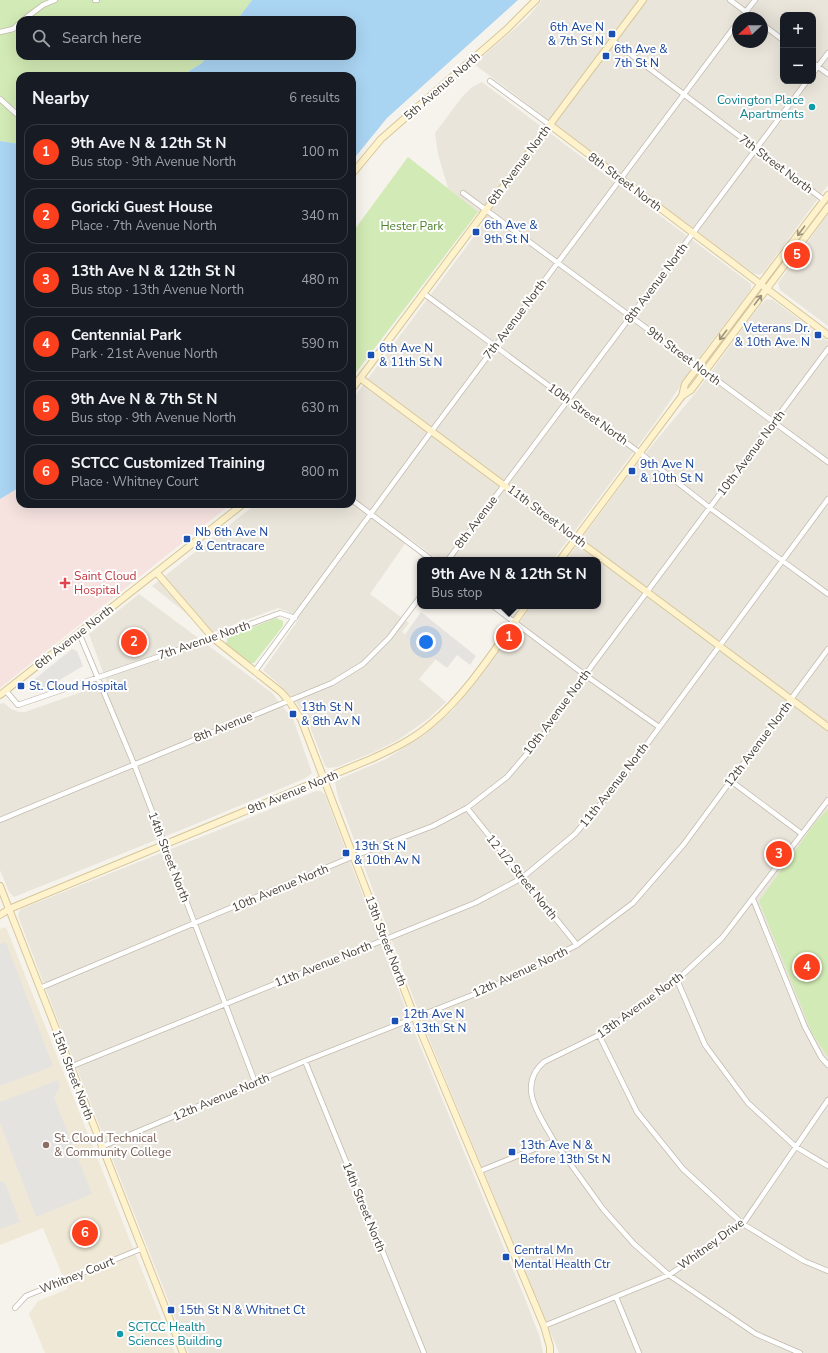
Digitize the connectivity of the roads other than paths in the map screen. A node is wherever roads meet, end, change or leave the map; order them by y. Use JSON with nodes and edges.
{"nodes":[{"id":1,"x":55,"y":0,"type":"edge"},
{"id":2,"x":536,"y":0,"type":"edge"},
{"id":3,"x":643,"y":0,"type":"edge"},
{"id":4,"x":730,"y":0,"type":"edge"},
{"id":5,"x":755,"y":0,"type":"edge"},
{"id":6,"x":746,"y":12,"type":"joint"},
{"id":7,"x":28,"y":16,"type":"edge"},
{"id":8,"x":16,"y":26,"type":"edge"},
{"id":9,"x":768,"y":29,"type":"edge"},
{"id":10,"x":732,"y":30,"type":"edge"},
{"id":11,"x":0,"y":32,"type":"edge"},
{"id":12,"x":780,"y":38,"type":"edge"},
{"id":13,"x":613,"y":41,"type":"junction"},
{"id":14,"x":828,"y":52,"type":"edge"},
{"id":15,"x":818,"y":66,"type":"junction"},
{"id":16,"x":816,"y":69,"type":"edge"},
{"id":17,"x":828,"y":74,"type":"edge"},
{"id":18,"x":490,"y":81,"type":"dead end"},
{"id":19,"x":805,"y":84,"type":"edge"},
{"id":20,"x":684,"y":94,"type":"junction"},
{"id":21,"x":0,"y":99,"type":"edge"},
{"id":22,"x":16,"y":113,"type":"edge"},
{"id":23,"x":550,"y":125,"type":"junction"},
{"id":24,"x":756,"y":149,"type":"junction"},
{"id":25,"x":356,"y":169,"type":"edge"},
{"id":26,"x":621,"y":179,"type":"junction"},
{"id":27,"x":463,"y":193,"type":"dead end"},
{"id":28,"x":826,"y":197,"type":"edge"},
{"id":29,"x":828,"y":207,"type":"edge"},
{"id":30,"x":487,"y":209,"type":"junction"},
{"id":31,"x":693,"y":233,"type":"junction"},
{"id":32,"x":558,"y":262,"type":"junction"},
{"id":33,"x":761,"y":284,"type":"junction"},
{"id":34,"x":767,"y":289,"type":"junction"},
{"id":35,"x":423,"y":294,"type":"junction"},
{"id":36,"x":630,"y":316,"type":"junction"},
{"id":37,"x":828,"y":335,"type":"edge"},
{"id":38,"x":495,"y":346,"type":"junction"},
{"id":39,"x":828,"y":349,"type":"edge"},
{"id":40,"x":699,"y":366,"type":"junction"},
{"id":41,"x":705,"y":371,"type":"junction"},
{"id":42,"x":360,"y":378,"type":"junction"},
{"id":43,"x":356,"y":383,"type":"edge"},
{"id":44,"x":682,"y":396,"type":"junction"},
{"id":45,"x":568,"y":400,"type":"junction"},
{"id":46,"x":773,"y":423,"type":"junction"},
{"id":47,"x":432,"y":431,"type":"junction"},
{"id":48,"x":640,"y":453,"type":"junction"},
{"id":49,"x":828,"y":462,"type":"edge"},
{"id":50,"x":505,"y":484,"type":"junction"},
{"id":51,"x":828,"y":499,"type":"edge"},
{"id":52,"x":356,"y":503,"type":"edge"},
{"id":53,"x":238,"y":508,"type":"edge"},
{"id":54,"x":710,"y":508,"type":"junction"},
{"id":55,"x":372,"y":514,"type":"junction"},
{"id":56,"x":576,"y":538,"type":"junction"},
{"id":57,"x":428,"y":557,"type":"edge"},
{"id":58,"x":450,"y":557,"type":"edge"},
{"id":59,"x":562,"y":557,"type":"edge"},
{"id":60,"x":601,"y":557,"type":"edge"},
{"id":61,"x":601,"y":557,"type":"edge"},
{"id":62,"x":782,"y":561,"type":"junction"},
{"id":63,"x":157,"y":573,"type":"junction"},
{"id":64,"x":647,"y":592,"type":"junction"},
{"id":65,"x":828,"y":594,"type":"edge"},
{"id":66,"x":417,"y":601,"type":"edge"},
{"id":67,"x":497,"y":609,"type":"edge"},
{"id":68,"x":524,"y":609,"type":"edge"},
{"id":69,"x":295,"y":618,"type":"junction"},
{"id":70,"x":514,"y":622,"type":"junction"},
{"id":71,"x":79,"y":633,"type":"junction"},
{"id":72,"x":213,"y":638,"type":"junction"},
{"id":73,"x":719,"y":646,"type":"junction"},
{"id":74,"x":828,"y":649,"type":"edge"},
{"id":75,"x":255,"y":671,"type":"junction"},
{"id":76,"x":585,"y":675,"type":"junction"},
{"id":77,"x":98,"y":677,"type":"junction"},
{"id":78,"x":6,"y":691,"type":"junction"},
{"id":79,"x":0,"y":695,"type":"edge"},
{"id":80,"x":791,"y":699,"type":"junction"},
{"id":81,"x":289,"y":701,"type":"junction"},
{"id":82,"x":659,"y":727,"type":"junction"},
{"id":83,"x":828,"y":727,"type":"edge"},
{"id":84,"x":134,"y":764,"type":"junction"},
{"id":85,"x":324,"y":779,"type":"junction"},
{"id":86,"x":731,"y":781,"type":"junction"},
{"id":87,"x":828,"y":800,"type":"edge"},
{"id":88,"x":467,"y":808,"type":"junction"},
{"id":89,"x":0,"y":820,"type":"edge"},
{"id":90,"x":802,"y":834,"type":"junction"},
{"id":91,"x":164,"y":845,"type":"junction"},
{"id":92,"x":354,"y":856,"type":"junction"},
{"id":93,"x":522,"y":878,"type":"junction"},
{"id":94,"x":0,"y":886,"type":"edge"},
{"id":95,"x":752,"y":899,"type":"junction"},
{"id":96,"x":9,"y":909,"type":"junction"},
{"id":97,"x":0,"y":910,"type":"edge"},
{"id":98,"x":0,"y":915,"type":"edge"},
{"id":99,"x":195,"y":924,"type":"junction"},
{"id":100,"x":385,"y":940,"type":"junction"},
{"id":101,"x":577,"y":945,"type":"junction"},
{"id":102,"x":677,"y":980,"type":"junction"},
{"id":103,"x":40,"y":988,"type":"junction"},
{"id":104,"x":225,"y":1004,"type":"junction"},
{"id":105,"x":415,"y":1018,"type":"junction"},
{"id":106,"x":599,"y":1035,"type":"junction"},
{"id":107,"x":305,"y":1062,"type":"junction"},
{"id":108,"x":828,"y":1065,"type":"edge"},
{"id":109,"x":70,"y":1067,"type":"junction"},
{"id":110,"x":255,"y":1082,"type":"junction"},
{"id":111,"x":828,"y":1100,"type":"edge"},
{"id":112,"x":554,"y":1141,"type":"junction"},
{"id":113,"x":101,"y":1147,"type":"junction"},
{"id":114,"x":796,"y":1147,"type":"junction"},
{"id":115,"x":828,"y":1166,"type":"edge"},
{"id":116,"x":480,"y":1171,"type":"junction"},
{"id":117,"x":743,"y":1224,"type":"junction"},
{"id":118,"x":143,"y":1248,"type":"junction"},
{"id":119,"x":828,"y":1271,"type":"edge"},
{"id":120,"x":669,"y":1275,"type":"junction"},
{"id":121,"x":616,"y":1297,"type":"junction"},
{"id":122,"x":14,"y":1308,"type":"dead end"},
{"id":123,"x":544,"y":1326,"type":"junction"},
{"id":124,"x":552,"y":1351,"type":"edge"},
{"id":125,"x":183,"y":1353,"type":"edge"},
{"id":126,"x":424,"y":1353,"type":"edge"},
{"id":127,"x":639,"y":1353,"type":"edge"},
{"id":128,"x":800,"y":1353,"type":"edge"}],
"edges":[{"from":1,"to":7,"type":"street"},
{"from":2,"to":25,"type":"street","name":"5th Avenue North"},
{"from":3,"to":13,"type":"street","name":"6th Avenue North"},
{"from":4,"to":6,"type":"street"},
{"from":5,"to":6,"type":"street"},
{"from":8,"to":11,"type":"street"},
{"from":9,"to":12,"type":"street"},
{"from":10,"to":20,"type":"street","name":"7th Avenue North"},
{"from":13,"to":20,"type":"street","name":"7th Street North"},
{"from":13,"to":23,"type":"street","name":"6th Avenue North"},
{"from":14,"to":15,"type":"street"},
{"from":15,"to":16,"type":"street"},
{"from":15,"to":17,"type":"street"},
{"from":18,"to":23,"type":"street","name":"8th Street North"},
{"from":19,"to":24,"type":"street","name":"8th Avenue North"},
{"from":20,"to":24,"type":"street","name":"7th Street North"},
{"from":20,"to":26,"type":"street","name":"7th Avenue North"},
{"from":21,"to":22,"type":"street"},
{"from":23,"to":26,"type":"street","name":"8th Street North"},
{"from":23,"to":30,"type":"street","name":"6th Avenue North"},
{"from":24,"to":28,"type":"street","name":"7th Street North"},
{"from":24,"to":31,"type":"street","name":"8th Avenue North"},
{"from":26,"to":31,"type":"street","name":"8th Street North"},
{"from":26,"to":32,"type":"street","name":"7th Avenue North"},
{"from":27,"to":30,"type":"street","name":"9th Street North"},
{"from":28,"to":33,"type":"street","one_way":true},
{"from":29,"to":34,"type":"street"},
{"from":30,"to":32,"type":"street","name":"9th Street North"},
{"from":30,"to":35,"type":"street","name":"6th Avenue North"},
{"from":31,"to":33,"type":"street","name":"8th Street North"},
{"from":31,"to":36,"type":"street","name":"8th Avenue North"},
{"from":32,"to":36,"type":"street","name":"9th Street North"},
{"from":32,"to":38,"type":"street","name":"7th Avenue North"},
{"from":33,"to":34,"type":"street","name":"8th Street North"},
{"from":33,"to":40,"type":"street","one_way":true},
{"from":34,"to":37,"type":"street","name":"8th Street North"},
{"from":41,"to":34,"type":"street","one_way":true},
{"from":35,"to":38,"type":"street","name":"10th Street North"},
{"from":35,"to":42,"type":"street","name":"6th Avenue North"},
{"from":36,"to":40,"type":"street","name":"9th Street North"},
{"from":36,"to":45,"type":"street","name":"8th Avenue North"},
{"from":38,"to":45,"type":"street","name":"10th Street North"},
{"from":38,"to":47,"type":"street","name":"7th Avenue North"},
{"from":39,"to":46,"type":"street","name":"10th Avenue North"},
{"from":40,"to":41,"type":"street","name":"9th Street North"},
{"from":40,"to":44,"type":"street"},
{"from":41,"to":44,"type":"street"},
{"from":41,"to":46,"type":"street","name":"9th Street North"},
{"from":42,"to":43,"type":"street","name":"6th Avenue North"},
{"from":42,"to":47,"type":"street","name":"11th Street North"},
{"from":44,"to":48,"type":"street"},
{"from":45,"to":48,"type":"street","name":"10th Street North"},
{"from":45,"to":50,"type":"street","name":"8th Avenue North"},
{"from":46,"to":49,"type":"street","name":"9th Street North"},
{"from":46,"to":54,"type":"street","name":"10th Avenue North"},
{"from":47,"to":50,"type":"street","name":"11th Street North"},
{"from":47,"to":55,"type":"street","name":"7th Avenue North"},
{"from":48,"to":54,"type":"street","name":"10th Street North"},
{"from":48,"to":56,"type":"street"},
{"from":50,"to":56,"type":"street","name":"11th Street North"},
{"from":50,"to":58,"type":"street","name":"8th Avenue"},
{"from":51,"to":62,"type":"street","name":"11th Avenue North"},
{"from":52,"to":55,"type":"street"},
{"from":53,"to":63,"type":"street","name":"6th Avenue North"},
{"from":54,"to":62,"type":"street","name":"10th Street North"},
{"from":54,"to":64,"type":"street","name":"10th Avenue North"},
{"from":55,"to":57,"type":"street"},
{"from":55,"to":69,"type":"street","name":"7th Avenue North"},
{"from":56,"to":59,"type":"street"},
{"from":56,"to":60,"type":"street","name":"11th Street North"},
{"from":61,"to":64,"type":"street","name":"11th Street North"},
{"from":62,"to":65,"type":"street","name":"10th Street North"},
{"from":62,"to":73,"type":"street","name":"11th Avenue North"},
{"from":63,"to":71,"type":"street","name":"6th Avenue North"},
{"from":63,"to":72,"type":"street","name":"13th Street North"},
{"from":64,"to":73,"type":"street","name":"11th Street North"},
{"from":64,"to":76,"type":"street","name":"10th Avenue North"},
{"from":66,"to":81,"type":"street","name":"8th Avenue"},
{"from":67,"to":70,"type":"street"},
{"from":68,"to":70,"type":"street","name":"9th Avenue North"},
{"from":69,"to":72,"type":"street","name":"7th Avenue North"},
{"from":69,"to":75,"type":"street","name":"7th Avenue North"},
{"from":70,"to":76,"type":"street"},
{"from":70,"to":85,"type":"street","name":"9th Avenue North"},
{"from":71,"to":77,"type":"street","name":"14th Street North"},
{"from":71,"to":78,"type":"street","name":"6th Avenue North"},
{"from":72,"to":75,"type":"street","name":"13th Street North"},
{"from":72,"to":77,"type":"street","name":"7th Avenue North"},
{"from":73,"to":80,"type":"street","name":"11th Street North"},
{"from":73,"to":82,"type":"street","name":"11th Avenue North"},
{"from":74,"to":80,"type":"street","name":"12th Avenue North"},
{"from":75,"to":81,"type":"street","name":"13th Street North"},
{"from":76,"to":82,"type":"street"},
{"from":76,"to":88,"type":"street","name":"10th Avenue North"},
{"from":77,"to":78,"type":"street","name":"7th Avenue North"},
{"from":77,"to":84,"type":"street","name":"14th Street North"},
{"from":78,"to":79,"type":"street","name":"6th Avenue North"},
{"from":80,"to":83,"type":"street","name":"11th Street North"},
{"from":80,"to":86,"type":"street","name":"12th Avenue North"},
{"from":81,"to":84,"type":"street","name":"8th Avenue"},
{"from":81,"to":85,"type":"street","name":"13th Street North"},
{"from":82,"to":93,"type":"street","name":"11th Avenue North"},
{"from":84,"to":89,"type":"street","name":"8th Avenue"},
{"from":84,"to":91,"type":"street","name":"14th Street North"},
{"from":85,"to":91,"type":"street","name":"9th Avenue North"},
{"from":85,"to":92,"type":"street","name":"13th Street North"},
{"from":86,"to":90,"type":"street"},
{"from":86,"to":101,"type":"street","name":"12th Avenue North"},
{"from":87,"to":90,"type":"street","name":"13th Avenue North"},
{"from":88,"to":92,"type":"street","name":"10th Avenue North"},
{"from":88,"to":93,"type":"street","name":"12 1/2 Street North"},
{"from":90,"to":95,"type":"street","name":"13th Avenue North"},
{"from":91,"to":96,"type":"street","name":"9th Avenue North"},
{"from":91,"to":99,"type":"street","name":"14th Street North"},
{"from":92,"to":99,"type":"street","name":"10th Avenue North"},
{"from":92,"to":100,"type":"street","name":"13th Street North"},
{"from":93,"to":100,"type":"street","name":"11th Avenue North"},
{"from":93,"to":101,"type":"street","name":"12 1/2 Street North"},
{"from":94,"to":96,"type":"street","name":"15th Street North"},
{"from":95,"to":102,"type":"street","name":"13th Avenue North"},
{"from":95,"to":108,"type":"street"},
{"from":96,"to":97,"type":"street","name":"9th Avenue North"},
{"from":96,"to":98,"type":"street","name":"9th Avenue North"},
{"from":96,"to":103,"type":"street","name":"15th Street North"},
{"from":99,"to":103,"type":"street","name":"10th Avenue North"},
{"from":99,"to":104,"type":"street","name":"14th Street North"},
{"from":100,"to":104,"type":"street","name":"11th Avenue North"},
{"from":100,"to":105,"type":"street","name":"13th Street North"},
{"from":101,"to":105,"type":"street","name":"12th Avenue North"},
{"from":102,"to":106,"type":"street","name":"13th Avenue North"},
{"from":102,"to":114,"type":"street"},
{"from":103,"to":109,"type":"street","name":"15th Street North"},
{"from":104,"to":109,"type":"street","name":"11th Avenue North"},
{"from":104,"to":110,"type":"street","name":"14th Street North"},
{"from":105,"to":107,"type":"street","name":"12th Avenue North"},
{"from":105,"to":116,"type":"street","name":"13th Street North"},
{"from":106,"to":112,"type":"street","name":"13th Avenue North"},
{"from":106,"to":117,"type":"street"},
{"from":107,"to":110,"type":"street","name":"12th Avenue North"},
{"from":107,"to":126,"type":"street","name":"14th Street North"},
{"from":109,"to":113,"type":"street","name":"15th Street North"},
{"from":110,"to":113,"type":"street","name":"12th Avenue North"},
{"from":111,"to":114,"type":"street","name":"Whitney Drive"},
{"from":112,"to":116,"type":"street"},
{"from":112,"to":120,"type":"street","name":"13th Avenue North"},
{"from":113,"to":118,"type":"street","name":"15th Street North"},
{"from":114,"to":115,"type":"street"},
{"from":114,"to":117,"type":"street","name":"Whitney Drive"},
{"from":116,"to":123,"type":"street","name":"13th Street North"},
{"from":117,"to":119,"type":"street"},
{"from":117,"to":120,"type":"street","name":"Whitney Drive"},
{"from":118,"to":122,"type":"street","name":"Whitney Court"},
{"from":118,"to":125,"type":"street","name":"15th Street North"},
{"from":120,"to":121,"type":"street","name":"Whitney Drive"},
{"from":120,"to":128,"type":"street","name":"13th Avenue North"},
{"from":121,"to":123,"type":"street","name":"Whitney Drive"},
{"from":121,"to":127,"type":"street"},
{"from":123,"to":124,"type":"street","name":"13th Street North"}]}
